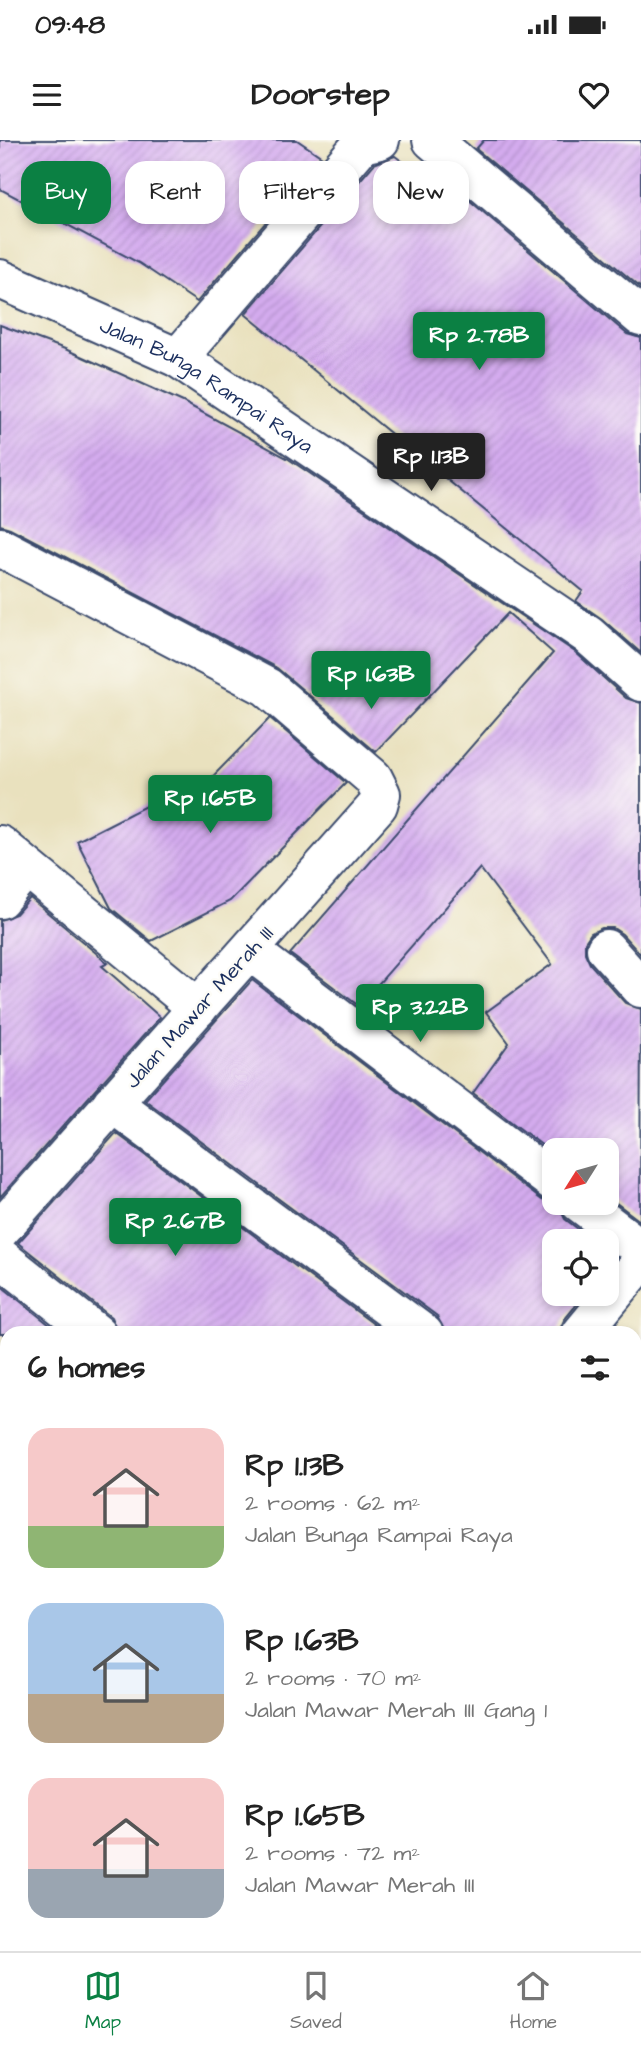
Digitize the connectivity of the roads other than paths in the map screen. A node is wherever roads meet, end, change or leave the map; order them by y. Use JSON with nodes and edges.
{"nodes":[{"id":1,"x":432,"y":140,"type":"edge"},
{"id":2,"x":366,"y":141,"type":"edge"},
{"id":3,"x":0,"y":279,"type":"edge"},
{"id":4,"x":641,"y":317,"type":"edge"},
{"id":5,"x":178,"y":358,"type":"junction"},
{"id":6,"x":8,"y":563,"type":"edge"},
{"id":7,"x":641,"y":682,"type":"edge"},
{"id":8,"x":13,"y":857,"type":"edge"},
{"id":9,"x":0,"y":899,"type":"edge"},
{"id":10,"x":606,"y":949,"type":"dead end"},
{"id":11,"x":250,"y":951,"type":"junction"},
{"id":12,"x":641,"y":988,"type":"edge"},
{"id":13,"x":198,"y":1008,"type":"junction"},
{"id":14,"x":113,"y":1103,"type":"junction"},
{"id":15,"x":542,"y":1174,"type":"edge"},
{"id":16,"x":596,"y":1215,"type":"edge"},
{"id":17,"x":0,"y":1230,"type":"edge"},
{"id":18,"x":641,"y":1249,"type":"edge"},
{"id":19,"x":0,"y":1258,"type":"edge"},
{"id":20,"x":635,"y":1286,"type":"edge"},
{"id":21,"x":87,"y":1326,"type":"edge"},
{"id":22,"x":413,"y":1326,"type":"edge"},
{"id":23,"x":590,"y":1326,"type":"edge"}],
"edges":[{"from":1,"to":4,"type":"street"},
{"from":2,"to":5,"type":"street"},
{"from":3,"to":5,"type":"street","name":"Jalan Bunga Rampai Raya"},
{"from":5,"to":7,"type":"street","name":"Jalan Bunga Rampai Raya"},
{"from":6,"to":11,"type":"street","name":"Jalan Mawar Merah III"},
{"from":8,"to":9,"type":"street"},
{"from":8,"to":13,"type":"street"},
{"from":10,"to":12,"type":"street"},
{"from":11,"to":13,"type":"street","name":"Jalan Mawar Merah III"},
{"from":11,"to":15,"type":"street"},
{"from":13,"to":14,"type":"street","name":"Jalan Mawar Merah III"},
{"from":14,"to":17,"type":"street","name":"Jalan Mawar Merah III"},
{"from":14,"to":22,"type":"street"},
{"from":16,"to":18,"type":"street"},
{"from":19,"to":21,"type":"street"},
{"from":20,"to":23,"type":"street"}]}
